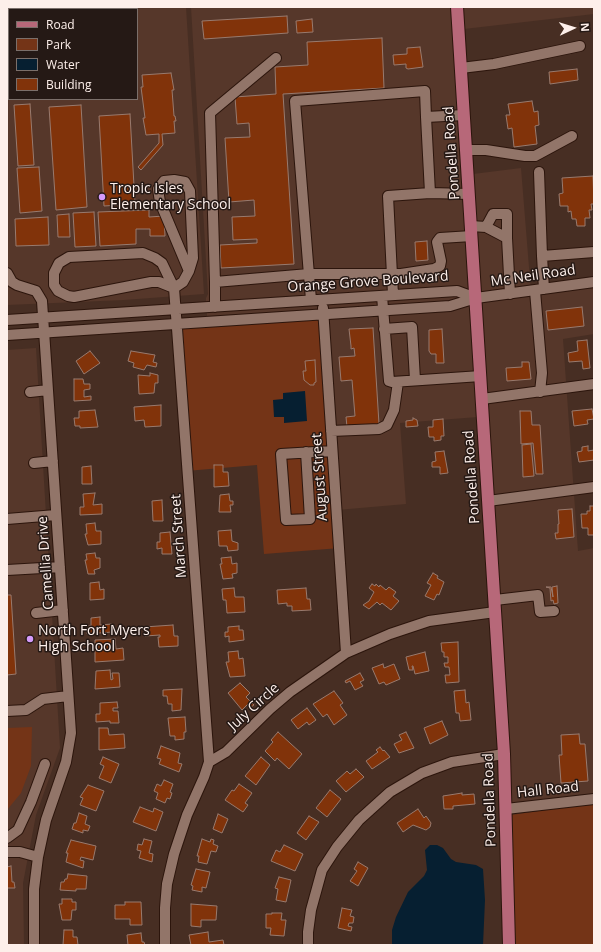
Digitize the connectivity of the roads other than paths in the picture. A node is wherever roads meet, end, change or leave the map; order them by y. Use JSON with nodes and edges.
{"nodes":[{"id":1,"x":457,"y":7,"type":"edge"},
{"id":2,"x":580,"y":46,"type":"dead end"},
{"id":3,"x":276,"y":58,"type":"dead end"},
{"id":4,"x":461,"y":68,"type":"junction"},
{"id":5,"x":464,"y":115,"type":"junction"},
{"id":6,"x":426,"y":117,"type":"junction"},
{"id":7,"x":572,"y":136,"type":"dead end"},
{"id":8,"x":466,"y":150,"type":"junction"},
{"id":9,"x":539,"y":172,"type":"dead end"},
{"id":10,"x":430,"y":193,"type":"junction"},
{"id":11,"x":469,"y":194,"type":"junction"},
{"id":12,"x":486,"y":228,"type":"junction"},
{"id":13,"x":472,"y":231,"type":"junction"},
{"id":14,"x":507,"y":238,"type":"junction"},
{"id":15,"x":594,"y":252,"type":"edge"},
{"id":16,"x":542,"y":256,"type":"junction"},
{"id":17,"x":189,"y":270,"type":"junction"},
{"id":18,"x":7,"y":273,"type":"edge"},
{"id":19,"x":392,"y":273,"type":"junction"},
{"id":20,"x":309,"y":274,"type":"junction"},
{"id":21,"x":215,"y":282,"type":"junction"},
{"id":22,"x":594,"y":282,"type":"edge"},
{"id":23,"x":12,"y":287,"type":"edge"},
{"id":24,"x":174,"y":288,"type":"junction"},
{"id":25,"x":540,"y":290,"type":"junction"},
{"id":26,"x":510,"y":294,"type":"junction"},
{"id":27,"x":393,"y":295,"type":"junction"},
{"id":28,"x":382,"y":296,"type":"junction"},
{"id":29,"x":476,"y":298,"type":"junction"},
{"id":30,"x":311,"y":300,"type":"junction"},
{"id":31,"x":322,"y":300,"type":"junction"},
{"id":32,"x":216,"y":307,"type":"junction"},
{"id":33,"x":176,"y":309,"type":"junction"},
{"id":34,"x":383,"y":311,"type":"junction"},
{"id":35,"x":323,"y":314,"type":"junction"},
{"id":36,"x":44,"y":318,"type":"junction"},
{"id":37,"x":7,"y":320,"type":"edge"},
{"id":38,"x":178,"y":324,"type":"junction"},
{"id":39,"x":384,"y":329,"type":"junction"},
{"id":40,"x":45,"y":333,"type":"junction"},
{"id":41,"x":7,"y":335,"type":"edge"},
{"id":42,"x":481,"y":376,"type":"junction"},
{"id":43,"x":416,"y":380,"type":"junction"},
{"id":44,"x":398,"y":382,"type":"junction"},
{"id":45,"x":594,"y":384,"type":"edge"},
{"id":46,"x":48,"y":390,"type":"junction"},
{"id":47,"x":30,"y":392,"type":"dead end"},
{"id":48,"x":540,"y":392,"type":"junction"},
{"id":49,"x":482,"y":399,"type":"junction"},
{"id":50,"x":331,"y":431,"type":"junction"},
{"id":51,"x":332,"y":450,"type":"junction"},
{"id":52,"x":306,"y":452,"type":"junction"},
{"id":53,"x":53,"y":461,"type":"junction"},
{"id":54,"x":34,"y":463,"type":"dead end"},
{"id":55,"x":594,"y":487,"type":"edge"},
{"id":56,"x":488,"y":501,"type":"junction"},
{"id":57,"x":56,"y":515,"type":"junction"},
{"id":58,"x":7,"y":518,"type":"edge"},
{"id":59,"x":60,"y":567,"type":"junction"},
{"id":60,"x":7,"y":570,"type":"edge"},
{"id":61,"x":495,"y":600,"type":"junction"},
{"id":62,"x":63,"y":610,"type":"junction"},
{"id":63,"x":554,"y":611,"type":"dead end"},
{"id":64,"x":495,"y":612,"type":"junction"},
{"id":65,"x":36,"y":613,"type":"dead end"},
{"id":66,"x":346,"y":653,"type":"junction"},
{"id":67,"x":68,"y":696,"type":"junction"},
{"id":68,"x":7,"y":711,"type":"edge"},
{"id":69,"x":504,"y":754,"type":"junction"},
{"id":70,"x":209,"y":762,"type":"junction"},
{"id":71,"x":45,"y":764,"type":"dead end"},
{"id":72,"x":594,"y":799,"type":"edge"},
{"id":73,"x":506,"y":809,"type":"junction"},
{"id":74,"x":7,"y":838,"type":"edge"},
{"id":75,"x":7,"y":852,"type":"edge"},
{"id":76,"x":38,"y":857,"type":"junction"},
{"id":77,"x":34,"y":945,"type":"edge"},
{"id":78,"x":165,"y":945,"type":"edge"},
{"id":79,"x":308,"y":945,"type":"edge"},
{"id":80,"x":509,"y":945,"type":"edge"}],
"edges":[{"from":1,"to":4,"type":"main road","name":"Pondella Road"},
{"from":2,"to":4,"type":"street"},
{"from":3,"to":21,"type":"street"},
{"from":4,"to":5,"type":"main road","name":"Pondella Road"},
{"from":5,"to":6,"type":"street"},
{"from":5,"to":8,"type":"main road","name":"Pondella Road"},
{"from":6,"to":10,"type":"street"},
{"from":6,"to":20,"type":"street"},
{"from":7,"to":8,"type":"street"},
{"from":8,"to":11,"type":"main road","name":"Pondella Road"},
{"from":9,"to":16,"type":"street"},
{"from":10,"to":11,"type":"street"},
{"from":10,"to":19,"type":"street"},
{"from":11,"to":13,"type":"main road","name":"Pondella Road"},
{"from":12,"to":13,"type":"street"},
{"from":12,"to":14,"type":"street"},
{"from":12,"to":14,"type":"street"},
{"from":13,"to":19,"type":"street"},
{"from":13,"to":29,"type":"main road","name":"Pondella Road"},
{"from":14,"to":26,"type":"street"},
{"from":15,"to":16,"type":"street"},
{"from":16,"to":25,"type":"street"},
{"from":17,"to":17,"type":"street"},
{"from":17,"to":24,"type":"street"},
{"from":18,"to":23,"type":"street"},
{"from":19,"to":20,"type":"street"},
{"from":19,"to":27,"type":"street"},
{"from":20,"to":21,"type":"street"},
{"from":20,"to":30,"type":"street"},
{"from":21,"to":32,"type":"street"},
{"from":22,"to":25,"type":"street","name":"Mc Neil Road"},
{"from":23,"to":36,"type":"street","name":"Camellia Drive"},
{"from":24,"to":24,"type":"street"},
{"from":24,"to":33,"type":"street","name":"March Street"},
{"from":25,"to":26,"type":"street","name":"Mc Neil Road"},
{"from":25,"to":48,"type":"street"},
{"from":26,"to":29,"type":"street","name":"Mc Neil Road"},
{"from":27,"to":28,"type":"street","name":"Orange Grove Boulevard"},
{"from":27,"to":29,"type":"street","name":"Orange Grove Boulevard"},
{"from":28,"to":31,"type":"street","name":"Orange Grove Boulevard"},
{"from":28,"to":34,"type":"street"},
{"from":29,"to":34,"type":"street","name":"Orange Grove Boulevard"},
{"from":29,"to":42,"type":"main road","name":"Pondella Road"},
{"from":30,"to":31,"type":"street","name":"Orange Grove Boulevard"},
{"from":30,"to":32,"type":"street","name":"Orange Grove Boulevard"},
{"from":31,"to":35,"type":"street","name":"August Street"},
{"from":32,"to":33,"type":"street","name":"Orange Grove Boulevard"},
{"from":33,"to":36,"type":"street","name":"Orange Grove Boulevard"},
{"from":33,"to":38,"type":"street","name":"March Street"},
{"from":34,"to":35,"type":"street","name":"Orange Grove Boulevard"},
{"from":34,"to":39,"type":"street"},
{"from":35,"to":38,"type":"street","name":"Orange Grove Boulevard"},
{"from":35,"to":50,"type":"street","name":"August Street"},
{"from":36,"to":37,"type":"street","name":"Orange Grove Boulevard"},
{"from":36,"to":40,"type":"street","name":"Camellia Drive"},
{"from":38,"to":40,"type":"street","name":"Orange Grove Boulevard"},
{"from":38,"to":70,"type":"street","name":"March Street"},
{"from":39,"to":43,"type":"street"},
{"from":39,"to":44,"type":"street"},
{"from":40,"to":41,"type":"street","name":"Orange Grove Boulevard"},
{"from":40,"to":46,"type":"street","name":"Camellia Drive"},
{"from":42,"to":43,"type":"street"},
{"from":42,"to":49,"type":"main road","name":"Pondella Road"},
{"from":43,"to":44,"type":"street"},
{"from":44,"to":50,"type":"street"},
{"from":45,"to":48,"type":"street"},
{"from":46,"to":47,"type":"street"},
{"from":46,"to":53,"type":"street","name":"Camellia Drive"},
{"from":48,"to":49,"type":"street"},
{"from":49,"to":56,"type":"main road","name":"Pondella Road"},
{"from":50,"to":51,"type":"street","name":"August Street"},
{"from":51,"to":52,"type":"street"},
{"from":51,"to":66,"type":"street","name":"August Street"},
{"from":52,"to":52,"type":"street"},
{"from":53,"to":54,"type":"street"},
{"from":53,"to":57,"type":"street","name":"Camellia Drive"},
{"from":55,"to":56,"type":"street"},
{"from":56,"to":61,"type":"main road","name":"Pondella Road"},
{"from":57,"to":58,"type":"street"},
{"from":57,"to":59,"type":"street","name":"Camellia Drive"},
{"from":59,"to":60,"type":"street"},
{"from":59,"to":62,"type":"street","name":"Camellia Drive"},
{"from":61,"to":63,"type":"street"},
{"from":61,"to":64,"type":"main road","name":"Pondella Road"},
{"from":62,"to":65,"type":"street"},
{"from":62,"to":67,"type":"street","name":"Camellia Drive"},
{"from":64,"to":66,"type":"street","name":"July Circle"},
{"from":64,"to":69,"type":"main road","name":"Pondella Road"},
{"from":66,"to":70,"type":"street","name":"July Circle"},
{"from":67,"to":68,"type":"street"},
{"from":67,"to":76,"type":"street","name":"Camellia Drive"},
{"from":69,"to":73,"type":"main road","name":"Pondella Road"},
{"from":69,"to":79,"type":"street"},
{"from":70,"to":78,"type":"street"},
{"from":71,"to":74,"type":"street"},
{"from":72,"to":73,"type":"street","name":"Hall Road"},
{"from":73,"to":80,"type":"main road","name":"Pondella Road"},
{"from":75,"to":76,"type":"street"},
{"from":76,"to":77,"type":"street","name":"Camellia Drive"}]}
